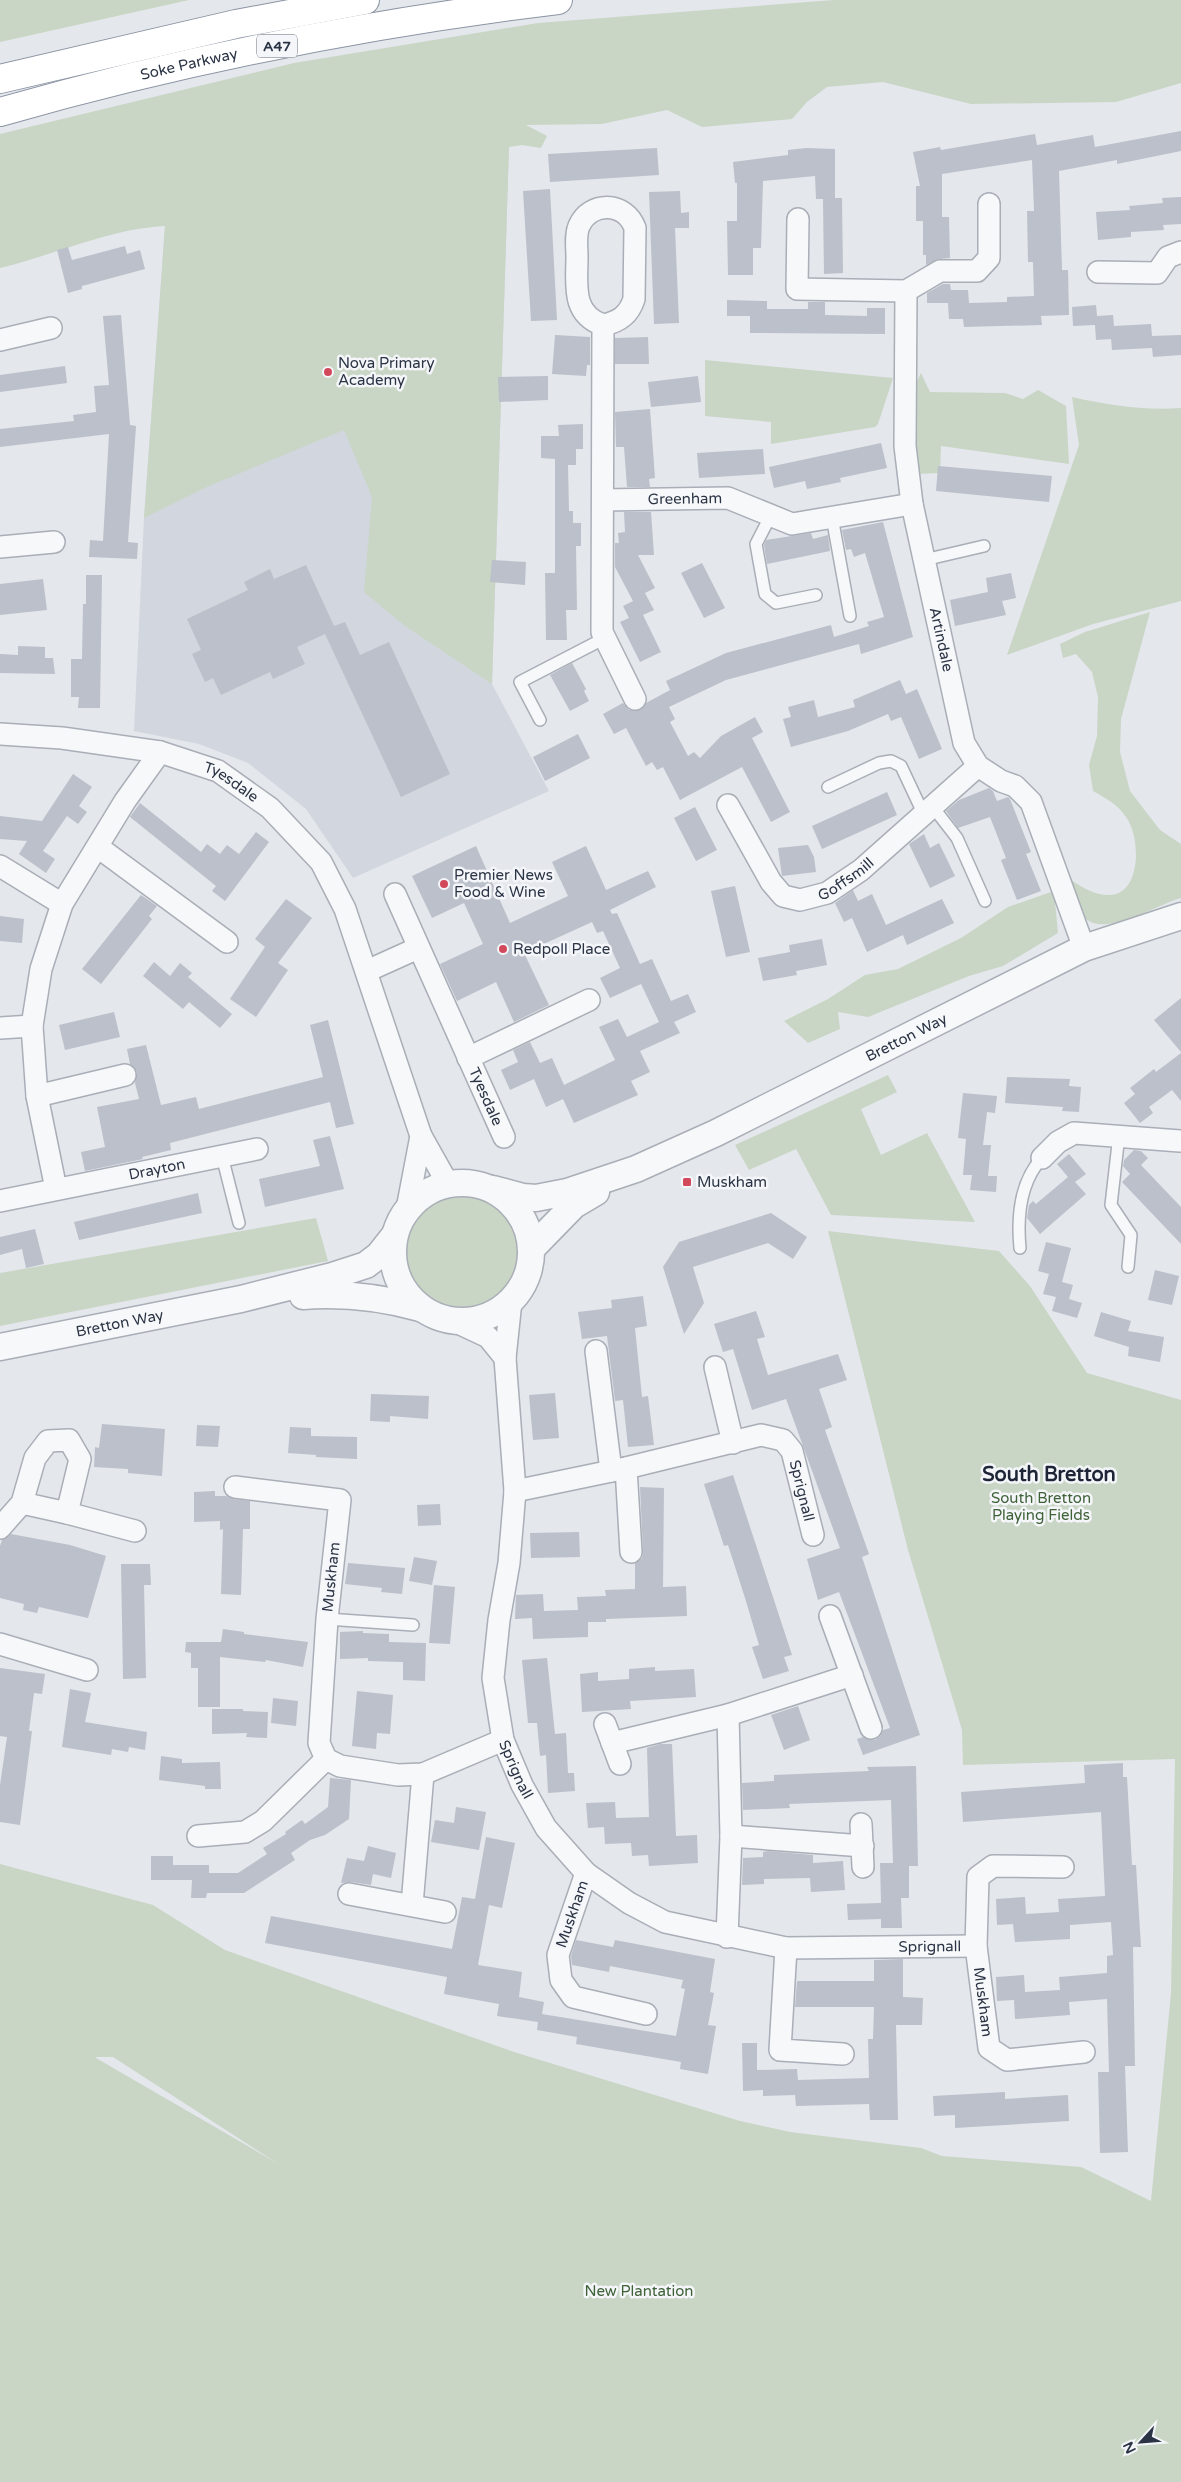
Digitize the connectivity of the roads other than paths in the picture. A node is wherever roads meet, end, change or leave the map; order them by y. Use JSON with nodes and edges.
{"nodes":[{"id":1,"x":365,"y":0,"type":"edge"},
{"id":2,"x":558,"y":0,"type":"edge"},
{"id":3,"x":0,"y":79,"type":"edge"},
{"id":4,"x":0,"y":112,"type":"edge"},
{"id":5,"x":989,"y":204,"type":"dead end"},
{"id":6,"x":798,"y":219,"type":"dead end"},
{"id":7,"x":1181,"y":252,"type":"edge"},
{"id":8,"x":1098,"y":272,"type":"dead end"},
{"id":9,"x":906,"y":291,"type":"junction"},
{"id":10,"x":603,"y":325,"type":"junction"},
{"id":11,"x":51,"y":328,"type":"dead end"},
{"id":12,"x":0,"y":340,"type":"edge"},
{"id":13,"x":603,"y":500,"type":"junction"},
{"id":14,"x":912,"y":504,"type":"junction"},
{"id":15,"x":770,"y":517,"type":"junction"},
{"id":16,"x":832,"y":517,"type":"junction"},
{"id":17,"x":54,"y":542,"type":"dead end"},
{"id":18,"x":984,"y":546,"type":"dead end"},
{"id":19,"x":0,"y":547,"type":"edge"},
{"id":20,"x":924,"y":560,"type":"junction"},
{"id":21,"x":816,"y":595,"type":"dead end"},
{"id":22,"x":850,"y":616,"type":"dead end"},
{"id":23,"x":605,"y":638,"type":"junction"},
{"id":24,"x":635,"y":699,"type":"dead end"},
{"id":25,"x":540,"y":720,"type":"dead end"},
{"id":26,"x":0,"y":734,"type":"edge"},
{"id":27,"x":160,"y":752,"type":"junction"},
{"id":28,"x":978,"y":766,"type":"junction"},
{"id":29,"x":828,"y":786,"type":"dead end"},
{"id":30,"x":728,"y":805,"type":"dead end"},
{"id":31,"x":929,"y":811,"type":"junction"},
{"id":32,"x":98,"y":847,"type":"junction"},
{"id":33,"x":0,"y":866,"type":"edge"},
{"id":34,"x":396,"y":894,"type":"dead end"},
{"id":35,"x":985,"y":901,"type":"dead end"},
{"id":36,"x":62,"y":904,"type":"junction"},
{"id":37,"x":1181,"y":916,"type":"edge"},
{"id":38,"x":227,"y":942,"type":"dead end"},
{"id":39,"x":418,"y":948,"type":"junction"},
{"id":40,"x":1084,"y":948,"type":"junction"},
{"id":41,"x":367,"y":971,"type":"junction"},
{"id":42,"x":588,"y":1000,"type":"dead end"},
{"id":43,"x":32,"y":1026,"type":"junction"},
{"id":44,"x":0,"y":1028,"type":"edge"},
{"id":45,"x":468,"y":1058,"type":"junction"},
{"id":46,"x":125,"y":1076,"type":"dead end"},
{"id":47,"x":37,"y":1096,"type":"junction"},
{"id":48,"x":1119,"y":1135,"type":"junction"},
{"id":49,"x":421,"y":1136,"type":"junction"},
{"id":50,"x":504,"y":1137,"type":"dead end"},
{"id":51,"x":1181,"y":1140,"type":"edge"},
{"id":52,"x":257,"y":1149,"type":"dead end"},
{"id":53,"x":222,"y":1156,"type":"junction"},
{"id":54,"x":1042,"y":1158,"type":"joint"},
{"id":55,"x":636,"y":1169,"type":"junction"},
{"id":56,"x":448,"y":1184,"type":"junction"},
{"id":57,"x":56,"y":1189,"type":"junction"},
{"id":58,"x":492,"y":1189,"type":"junction"},
{"id":59,"x":0,"y":1201,"type":"edge"},
{"id":60,"x":407,"y":1209,"type":"junction"},
{"id":61,"x":239,"y":1223,"type":"dead end"},
{"id":62,"x":394,"y":1236,"type":"junction"},
{"id":63,"x":532,"y":1248,"type":"junction"},
{"id":64,"x":1020,"y":1248,"type":"dead end"},
{"id":65,"x":1128,"y":1268,"type":"dead end"},
{"id":66,"x":241,"y":1299,"type":"junction"},
{"id":67,"x":512,"y":1301,"type":"junction"},
{"id":68,"x":420,"y":1308,"type":"junction"},
{"id":69,"x":456,"y":1322,"type":"junction"},
{"id":70,"x":0,"y":1347,"type":"edge"},
{"id":71,"x":596,"y":1351,"type":"dead end"},
{"id":72,"x":504,"y":1358,"type":"junction"},
{"id":73,"x":715,"y":1367,"type":"dead end"},
{"id":74,"x":733,"y":1443,"type":"junction"},
{"id":75,"x":618,"y":1470,"type":"junction"},
{"id":76,"x":235,"y":1487,"type":"dead end"},
{"id":77,"x":515,"y":1491,"type":"junction"},
{"id":78,"x":22,"y":1503,"type":"junction"},
{"id":79,"x":67,"y":1513,"type":"junction"},
{"id":80,"x":0,"y":1528,"type":"edge"},
{"id":81,"x":135,"y":1532,"type":"dead end"},
{"id":82,"x":813,"y":1535,"type":"dead end"},
{"id":83,"x":631,"y":1552,"type":"dead end"},
{"id":84,"x":830,"y":1616,"type":"dead end"},
{"id":85,"x":327,"y":1619,"type":"junction"},
{"id":86,"x":413,"y":1625,"type":"dead end"},
{"id":87,"x":0,"y":1644,"type":"edge"},
{"id":88,"x":87,"y":1670,"type":"dead end"},
{"id":89,"x":852,"y":1676,"type":"junction"},
{"id":90,"x":728,"y":1715,"type":"junction"},
{"id":91,"x":871,"y":1728,"type":"dead end"},
{"id":92,"x":503,"y":1740,"type":"junction"},
{"id":93,"x":326,"y":1759,"type":"junction"},
{"id":94,"x":620,"y":1764,"type":"dead end"},
{"id":95,"x":423,"y":1774,"type":"junction"},
{"id":96,"x":861,"y":1824,"type":"dead end"},
{"id":97,"x":198,"y":1836,"type":"dead end"},
{"id":98,"x":731,"y":1836,"type":"junction"},
{"id":99,"x":1064,"y":1867,"type":"dead end"},
{"id":100,"x":586,"y":1873,"type":"junction"},
{"id":101,"x":349,"y":1894,"type":"dead end"},
{"id":102,"x":412,"y":1905,"type":"junction"},
{"id":103,"x":445,"y":1912,"type":"dead end"},
{"id":104,"x":727,"y":1937,"type":"junction"},
{"id":105,"x":976,"y":1946,"type":"junction"},
{"id":106,"x":786,"y":1948,"type":"junction"},
{"id":107,"x":646,"y":2014,"type":"dead end"},
{"id":108,"x":1084,"y":2052,"type":"dead end"},
{"id":109,"x":843,"y":2054,"type":"dead end"}],
"edges":[{"from":1,"to":3,"type":"highway","name":"Soke Parkway","number":"A47"},
{"from":2,"to":4,"type":"highway","name":"Soke Parkway","number":"A47"},
{"from":5,"to":9,"type":"street"},
{"from":6,"to":9,"type":"street"},
{"from":7,"to":8,"type":"street"},
{"from":9,"to":14,"type":"street","name":"Artindale"},
{"from":10,"to":10,"type":"street"},
{"from":10,"to":13,"type":"street"},
{"from":11,"to":12,"type":"street"},
{"from":13,"to":15,"type":"street","name":"Greenham"},
{"from":13,"to":23,"type":"street"},
{"from":14,"to":16,"type":"street","name":"Greenham"},
{"from":14,"to":20,"type":"street","name":"Artindale"},
{"from":15,"to":16,"type":"street","name":"Greenham"},
{"from":15,"to":21,"type":"lane"},
{"from":16,"to":22,"type":"lane"},
{"from":17,"to":19,"type":"street"},
{"from":18,"to":20,"type":"lane"},
{"from":20,"to":28,"type":"street","name":"Artindale"},
{"from":23,"to":24,"type":"street"},
{"from":23,"to":25,"type":"lane"},
{"from":26,"to":27,"type":"street","name":"Tyesdale"},
{"from":27,"to":32,"type":"street"},
{"from":27,"to":41,"type":"street","name":"Tyesdale"},
{"from":28,"to":31,"type":"street","name":"Goffsmill"},
{"from":28,"to":40,"type":"street","name":"Artindale"},
{"from":29,"to":31,"type":"lane"},
{"from":30,"to":31,"type":"street","name":"Goffsmill"},
{"from":31,"to":35,"type":"lane"},
{"from":32,"to":36,"type":"street"},
{"from":32,"to":38,"type":"street"},
{"from":33,"to":36,"type":"street"},
{"from":34,"to":39,"type":"street","name":"Tyesdale"},
{"from":36,"to":43,"type":"street"},
{"from":37,"to":40,"type":"street","name":"Bretton Way"},
{"from":39,"to":41,"type":"street"},
{"from":39,"to":45,"type":"street","name":"Tyesdale"},
{"from":40,"to":55,"type":"street","name":"Bretton Way"},
{"from":41,"to":49,"type":"street","name":"Tyesdale"},
{"from":42,"to":45,"type":"street","name":"Tyesdale"},
{"from":43,"to":44,"type":"street"},
{"from":43,"to":47,"type":"street"},
{"from":45,"to":50,"type":"street","name":"Tyesdale"},
{"from":46,"to":47,"type":"street"},
{"from":47,"to":57,"type":"street"},
{"from":48,"to":51,"type":"street"},
{"from":48,"to":54,"type":"street"},
{"from":48,"to":65,"type":"lane"},
{"from":49,"to":56,"type":"street","name":"Tyesdale"},
{"from":49,"to":60,"type":"street","name":"Tyesdale"},
{"from":52,"to":53,"type":"street","name":"Drayton"},
{"from":53,"to":57,"type":"street","name":"Drayton"},
{"from":53,"to":61,"type":"lane"},
{"from":54,"to":64,"type":"lane"},
{"from":55,"to":58,"type":"street","name":"Bretton Way"},
{"from":55,"to":63,"type":"street","name":"Bretton Way"},
{"from":56,"to":58,"type":"street"},
{"from":56,"to":60,"type":"street"},
{"from":57,"to":59,"type":"street","name":"Drayton"},
{"from":58,"to":63,"type":"street"},
{"from":60,"to":62,"type":"street"},
{"from":62,"to":66,"type":"street","name":"Bretton Way"},
{"from":62,"to":68,"type":"street"},
{"from":63,"to":67,"type":"street"},
{"from":66,"to":68,"type":"street","name":"Bretton Way"},
{"from":66,"to":70,"type":"street","name":"Bretton Way"},
{"from":67,"to":69,"type":"street"},
{"from":67,"to":72,"type":"street","name":"Sprignall"},
{"from":68,"to":69,"type":"street"},
{"from":69,"to":72,"type":"street"},
{"from":71,"to":75,"type":"street"},
{"from":72,"to":77,"type":"street","name":"Sprignall"},
{"from":73,"to":74,"type":"street"},
{"from":74,"to":75,"type":"street","name":"Sprignall"},
{"from":74,"to":82,"type":"street","name":"Sprignall"},
{"from":75,"to":77,"type":"street","name":"Sprignall"},
{"from":75,"to":83,"type":"street"},
{"from":76,"to":85,"type":"street","name":"Muskham"},
{"from":77,"to":92,"type":"street","name":"Sprignall"},
{"from":78,"to":79,"type":"street"},
{"from":78,"to":79,"type":"street"},
{"from":78,"to":80,"type":"street"},
{"from":79,"to":81,"type":"street"},
{"from":84,"to":89,"type":"street"},
{"from":85,"to":86,"type":"lane"},
{"from":85,"to":93,"type":"street","name":"Muskham"},
{"from":87,"to":88,"type":"street"},
{"from":89,"to":90,"type":"street"},
{"from":89,"to":91,"type":"street"},
{"from":90,"to":94,"type":"street"},
{"from":90,"to":98,"type":"street"},
{"from":92,"to":95,"type":"street"},
{"from":92,"to":100,"type":"street","name":"Sprignall"},
{"from":93,"to":95,"type":"street"},
{"from":93,"to":97,"type":"street"},
{"from":95,"to":102,"type":"street"},
{"from":96,"to":98,"type":"street"},
{"from":98,"to":104,"type":"street"},
{"from":99,"to":105,"type":"street","name":"Sprignall"},
{"from":100,"to":104,"type":"street","name":"Sprignall"},
{"from":100,"to":107,"type":"street","name":"Muskham"},
{"from":101,"to":102,"type":"street"},
{"from":102,"to":103,"type":"street"},
{"from":104,"to":106,"type":"street","name":"Sprignall"},
{"from":105,"to":106,"type":"street","name":"Sprignall"},
{"from":105,"to":108,"type":"street","name":"Muskham"},
{"from":106,"to":109,"type":"street"}]}
